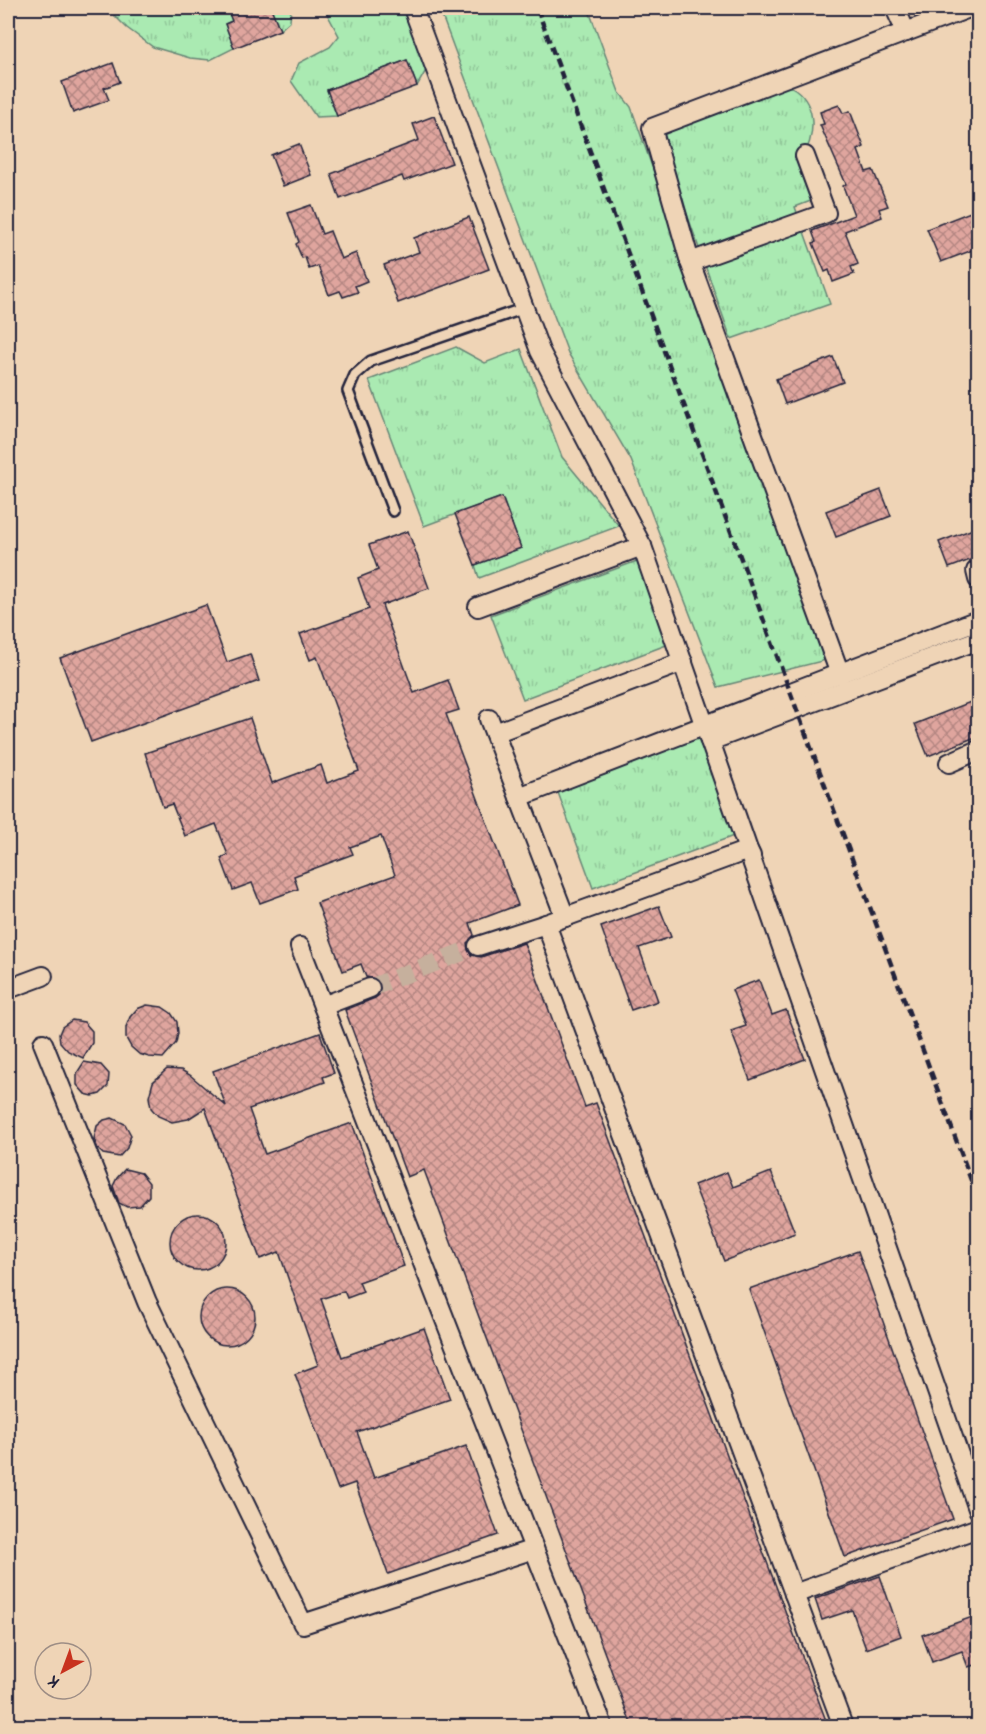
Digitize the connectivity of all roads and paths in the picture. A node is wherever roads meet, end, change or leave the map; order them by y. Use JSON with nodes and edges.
{"nodes":[{"id":1,"x":413,"y":8,"type":"edge"},
{"id":2,"x":895,"y":8,"type":"edge"},
{"id":3,"x":969,"y":8,"type":"edge"},
{"id":4,"x":906,"y":32,"type":"junction"},
{"id":5,"x":805,"y":156,"type":"dead end"},
{"id":6,"x":690,"y":262,"type":"junction"},
{"id":7,"x":525,"y":308,"type":"junction"},
{"id":8,"x":393,"y":511,"type":"dead end"},
{"id":9,"x":642,"y":546,"type":"junction"},
{"id":10,"x":478,"y":607,"type":"dead end"},
{"id":11,"x":978,"y":620,"type":"edge"},
{"id":12,"x":978,"y":640,"type":"edge"},
{"id":13,"x":683,"y":662,"type":"junction"},
{"id":14,"x":840,"y":674,"type":"junction"},
{"id":15,"x":708,"y":734,"type":"junction"},
{"id":16,"x":978,"y":750,"type":"edge"},
{"id":17,"x":949,"y":763,"type":"dead end"},
{"id":18,"x":519,"y":797,"type":"junction"},
{"id":19,"x":751,"y":856,"type":"junction"},
{"id":20,"x":565,"y":917,"type":"junction"},
{"id":21,"x":546,"y":924,"type":"junction"},
{"id":22,"x":478,"y":946,"type":"tunnel mouth"},
{"id":23,"x":300,"y":947,"type":"dead end"},
{"id":24,"x":44,"y":976,"type":"dead end"},
{"id":25,"x":370,"y":988,"type":"tunnel mouth"},
{"id":26,"x":8,"y":989,"type":"edge"},
{"id":27,"x":323,"y":1006,"type":"junction"},
{"id":28,"x":43,"y":1043,"type":"dead end"},
{"id":29,"x":978,"y":1509,"type":"edge"},
{"id":30,"x":978,"y":1528,"type":"edge"},
{"id":31,"x":534,"y":1549,"type":"junction"},
{"id":32,"x":794,"y":1594,"type":"junction"},
{"id":33,"x":603,"y":1726,"type":"edge"},
{"id":34,"x":843,"y":1726,"type":"edge"}],
"edges":[{"from":1,"to":7,"type":"street"},
{"from":2,"to":4,"type":"street"},
{"from":3,"to":4,"type":"street"},
{"from":4,"to":6,"type":"street"},
{"from":5,"to":6,"type":"street"},
{"from":6,"to":14,"type":"street"},
{"from":7,"to":8,"type":"lane"},
{"from":7,"to":9,"type":"street"},
{"from":9,"to":10,"type":"street"},
{"from":9,"to":13,"type":"street"},
{"from":11,"to":14,"type":"street"},
{"from":12,"to":15,"type":"street"},
{"from":13,"to":15,"type":"street"},
{"from":13,"to":18,"type":"street"},
{"from":14,"to":15,"type":"street"},
{"from":15,"to":18,"type":"street"},
{"from":15,"to":19,"type":"street"},
{"from":16,"to":17,"type":"street"},
{"from":18,"to":20,"type":"street"},
{"from":19,"to":20,"type":"street"},
{"from":19,"to":29,"type":"street"},
{"from":20,"to":21,"type":"street"},
{"from":21,"to":22,"type":"street"},
{"from":21,"to":32,"type":"street"},
{"from":23,"to":27,"type":"street"},
{"from":24,"to":26,"type":"street"},
{"from":25,"to":27,"type":"street"},
{"from":27,"to":31,"type":"street"},
{"from":28,"to":31,"type":"street"},
{"from":30,"to":32,"type":"street"},
{"from":31,"to":33,"type":"street"},
{"from":32,"to":34,"type":"street"}]}
